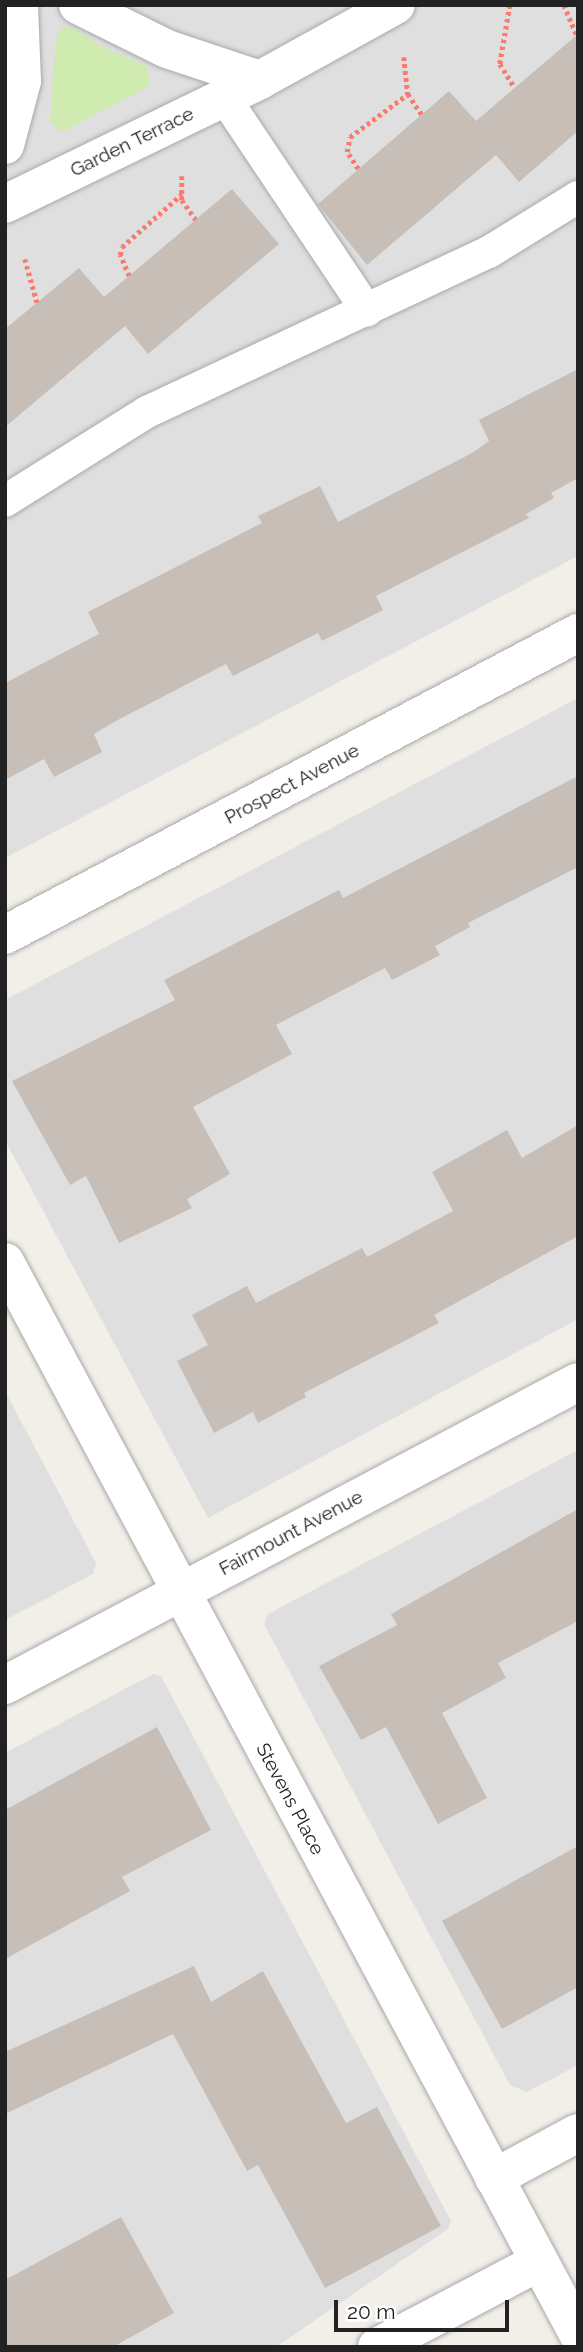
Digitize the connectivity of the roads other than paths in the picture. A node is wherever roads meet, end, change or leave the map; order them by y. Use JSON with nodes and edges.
{"nodes":[{"id":1,"x":19,"y":5,"type":"edge"},
{"id":2,"x":78,"y":5,"type":"edge"},
{"id":3,"x":396,"y":5,"type":"edge"},
{"id":4,"x":260,"y":80,"type":"junction"},
{"id":5,"x":224,"y":97,"type":"junction"},
{"id":6,"x":5,"y":145,"type":"edge"},
{"id":7,"x":578,"y":197,"type":"edge"},
{"id":8,"x":5,"y":204,"type":"edge"},
{"id":9,"x":367,"y":311,"type":"junction"},
{"id":10,"x":5,"y":501,"type":"edge"},
{"id":11,"x":578,"y":633,"type":"edge"},
{"id":12,"x":5,"y":934,"type":"edge"},
{"id":13,"x":5,"y":1262,"type":"edge"},
{"id":14,"x":578,"y":1382,"type":"edge"},
{"id":15,"x":179,"y":1592,"type":"junction"},
{"id":16,"x":5,"y":1685,"type":"edge"},
{"id":17,"x":578,"y":2133,"type":"edge"},
{"id":18,"x":494,"y":2178,"type":"junction"},
{"id":19,"x":539,"y":2262,"type":"junction"},
{"id":20,"x":578,"y":2334,"type":"edge"},
{"id":21,"x":377,"y":2347,"type":"edge"}],
"edges":[{"from":1,"to":6,"type":"street"},
{"from":2,"to":4,"type":"street"},
{"from":3,"to":4,"type":"street","name":"Garden Terrace"},
{"from":4,"to":5,"type":"street","name":"Garden Terrace"},
{"from":5,"to":8,"type":"street","name":"Garden Terrace"},
{"from":5,"to":9,"type":"lane"},
{"from":7,"to":9,"type":"lane"},
{"from":9,"to":10,"type":"lane"},
{"from":11,"to":12,"type":"street","name":"Prospect Avenue"},
{"from":13,"to":15,"type":"street","name":"Stevens Place"},
{"from":14,"to":15,"type":"street","name":"Fairmount Avenue"},
{"from":15,"to":16,"type":"street","name":"Fairmount Avenue"},
{"from":15,"to":18,"type":"street","name":"Stevens Place"},
{"from":17,"to":18,"type":"street"},
{"from":18,"to":19,"type":"street","name":"Stevens Place"},
{"from":19,"to":20,"type":"street","name":"Stevens Place"},
{"from":19,"to":21,"type":"street"}]}
